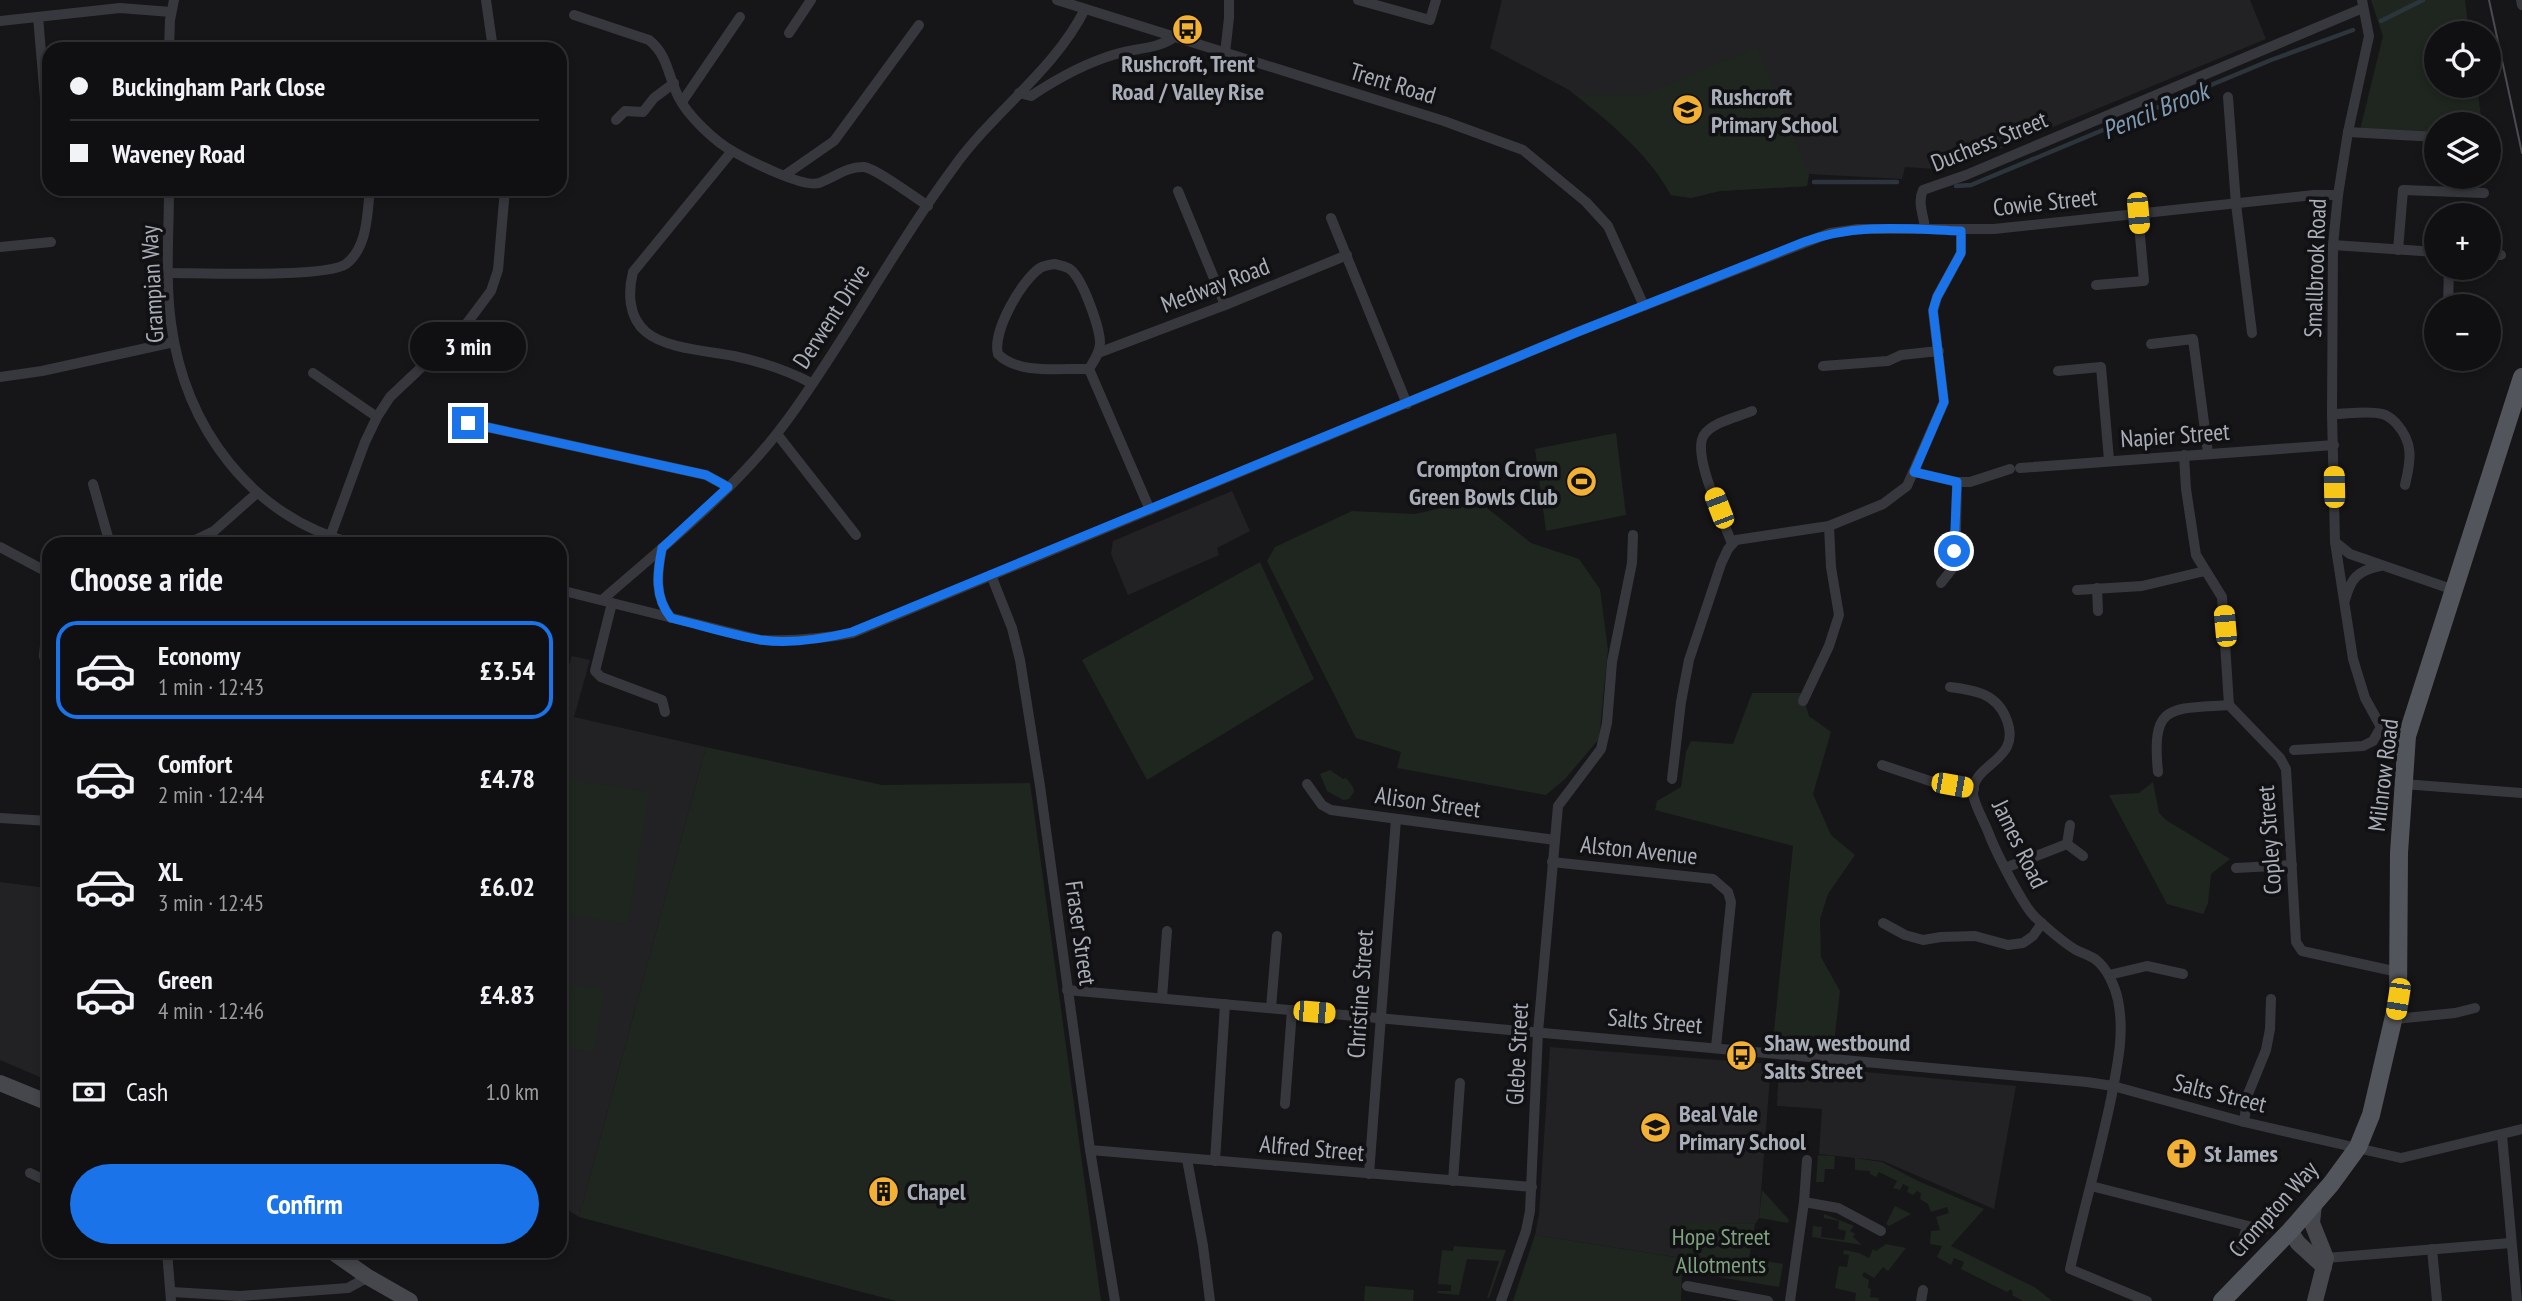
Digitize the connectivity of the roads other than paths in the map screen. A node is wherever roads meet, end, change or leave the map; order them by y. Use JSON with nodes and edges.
{"nodes":[{"id":1,"x":174,"y":0,"type":"edge"},
{"id":2,"x":486,"y":0,"type":"edge"},
{"id":3,"x":811,"y":0,"type":"edge"},
{"id":4,"x":1057,"y":0,"type":"edge"},
{"id":5,"x":1228,"y":0,"type":"edge"},
{"id":6,"x":1358,"y":0,"type":"edge"},
{"id":7,"x":1436,"y":0,"type":"edge"},
{"id":8,"x":2521,"y":0,"type":"edge"},
{"id":9,"x":2362,"y":4,"type":"edge"},
{"id":10,"x":97,"y":5,"type":"edge"},
{"id":11,"x":2522,"y":5,"type":"edge"},
{"id":12,"x":1085,"y":9,"type":"junction"},
{"id":13,"x":172,"y":12,"type":"junction"},
{"id":14,"x":574,"y":15,"type":"dead end"},
{"id":15,"x":38,"y":18,"type":"junction"},
{"id":16,"x":740,"y":18,"type":"dead end"},
{"id":17,"x":0,"y":21,"type":"edge"},
{"id":18,"x":919,"y":25,"type":"dead end"},
{"id":19,"x":789,"y":33,"type":"dead end"},
{"id":20,"x":1174,"y":37,"type":"junction"},
{"id":21,"x":170,"y":42,"type":"edge"},
{"id":22,"x":493,"y":42,"type":"edge"},
{"id":23,"x":1225,"y":53,"type":"junction"},
{"id":24,"x":42,"y":64,"type":"edge"},
{"id":25,"x":674,"y":83,"type":"junction"},
{"id":26,"x":1019,"y":93,"type":"junction"},
{"id":27,"x":2228,"y":97,"type":"dead end"},
{"id":28,"x":682,"y":102,"type":"junction"},
{"id":29,"x":616,"y":120,"type":"dead end"},
{"id":30,"x":2348,"y":132,"type":"junction"},
{"id":31,"x":2424,"y":136,"type":"edge"},
{"id":32,"x":732,"y":151,"type":"junction"},
{"id":33,"x":785,"y":175,"type":"junction"},
{"id":34,"x":1178,"y":191,"type":"dead end"},
{"id":35,"x":2484,"y":193,"type":"dead end"},
{"id":36,"x":2338,"y":195,"type":"junction"},
{"id":37,"x":169,"y":196,"type":"edge"},
{"id":38,"x":369,"y":196,"type":"edge"},
{"id":39,"x":504,"y":196,"type":"edge"},
{"id":40,"x":2236,"y":204,"type":"junction"},
{"id":41,"x":928,"y":206,"type":"junction"},
{"id":42,"x":2138,"y":213,"type":"junction"},
{"id":43,"x":1331,"y":218,"type":"dead end"},
{"id":44,"x":1924,"y":229,"type":"junction"},
{"id":45,"x":1961,"y":231,"type":"junction"},
{"id":46,"x":51,"y":243,"type":"dead end"},
{"id":47,"x":2333,"y":245,"type":"junction"},
{"id":48,"x":0,"y":247,"type":"edge"},
{"id":49,"x":2398,"y":250,"type":"junction"},
{"id":50,"x":2424,"y":251,"type":"edge"},
{"id":51,"x":1347,"y":255,"type":"junction"},
{"id":52,"x":169,"y":274,"type":"junction"},
{"id":53,"x":2096,"y":285,"type":"dead end"},
{"id":54,"x":1225,"y":305,"type":"junction"},
{"id":55,"x":1644,"y":306,"type":"junction"},
{"id":56,"x":2252,"y":333,"type":"dead end"},
{"id":57,"x":174,"y":342,"type":"junction"},
{"id":58,"x":2151,"y":344,"type":"dead end"},
{"id":59,"x":1938,"y":351,"type":"junction"},
{"id":60,"x":1098,"y":353,"type":"junction"},
{"id":61,"x":1824,"y":366,"type":"dead end"},
{"id":62,"x":1089,"y":369,"type":"junction"},
{"id":63,"x":2058,"y":371,"type":"dead end"},
{"id":64,"x":313,"y":373,"type":"dead end"},
{"id":65,"x":0,"y":377,"type":"edge"},
{"id":66,"x":2522,"y":377,"type":"edge"},
{"id":67,"x":811,"y":383,"type":"junction"},
{"id":68,"x":1407,"y":404,"type":"junction"},
{"id":69,"x":1752,"y":411,"type":"dead end"},
{"id":70,"x":2332,"y":414,"type":"junction"},
{"id":71,"x":377,"y":417,"type":"junction"},
{"id":72,"x":468,"y":423,"type":"dead end"},
{"id":73,"x":777,"y":433,"type":"junction"},
{"id":74,"x":2334,"y":445,"type":"junction"},
{"id":75,"x":2208,"y":453,"type":"junction"},
{"id":76,"x":2184,"y":455,"type":"junction"},
{"id":77,"x":2109,"y":460,"type":"junction"},
{"id":78,"x":1914,"y":472,"type":"junction"},
{"id":79,"x":1957,"y":482,"type":"junction"},
{"id":80,"x":93,"y":484,"type":"dead end"},
{"id":81,"x":2405,"y":485,"type":"dead end"},
{"id":82,"x":728,"y":487,"type":"junction"},
{"id":83,"x":257,"y":493,"type":"junction"},
{"id":84,"x":1150,"y":510,"type":"junction"},
{"id":85,"x":1829,"y":526,"type":"junction"},
{"id":86,"x":856,"y":535,"type":"dead end"},
{"id":87,"x":1633,"y":535,"type":"dead end"},
{"id":88,"x":108,"y":537,"type":"edge"},
{"id":89,"x":202,"y":537,"type":"edge"},
{"id":90,"x":330,"y":537,"type":"joint"},
{"id":91,"x":2335,"y":542,"type":"junction"},
{"id":92,"x":1732,"y":544,"type":"junction"},
{"id":93,"x":0,"y":547,"type":"edge"},
{"id":94,"x":662,"y":548,"type":"junction"},
{"id":95,"x":2383,"y":565,"type":"junction"},
{"id":96,"x":42,"y":569,"type":"edge"},
{"id":97,"x":2205,"y":571,"type":"junction"},
{"id":98,"x":991,"y":575,"type":"junction"},
{"id":99,"x":1941,"y":583,"type":"dead end"},
{"id":100,"x":2097,"y":588,"type":"junction"},
{"id":101,"x":2077,"y":590,"type":"dead end"},
{"id":102,"x":2454,"y":590,"type":"junction"},
{"id":103,"x":567,"y":592,"type":"edge"},
{"id":104,"x":607,"y":601,"type":"junction"},
{"id":105,"x":2343,"y":606,"type":"junction"},
{"id":106,"x":2098,"y":611,"type":"dead end"},
{"id":107,"x":671,"y":618,"type":"junction"},
{"id":108,"x":1950,"y":687,"type":"dead end"},
{"id":109,"x":1804,"y":701,"type":"dead end"},
{"id":110,"x":2229,"y":705,"type":"junction"},
{"id":111,"x":665,"y":712,"type":"dead end"},
{"id":112,"x":2381,"y":727,"type":"junction"},
{"id":113,"x":2407,"y":736,"type":"junction"},
{"id":114,"x":2294,"y":750,"type":"dead end"},
{"id":115,"x":1882,"y":765,"type":"dead end"},
{"id":116,"x":2158,"y":772,"type":"dead end"},
{"id":117,"x":1672,"y":779,"type":"dead end"},
{"id":118,"x":1307,"y":784,"type":"dead end"},
{"id":119,"x":2403,"y":784,"type":"junction"},
{"id":120,"x":1974,"y":789,"type":"junction"},
{"id":121,"x":2522,"y":793,"type":"edge"},
{"id":122,"x":0,"y":818,"type":"edge"},
{"id":123,"x":1396,"y":819,"type":"junction"},
{"id":124,"x":42,"y":821,"type":"edge"},
{"id":125,"x":2070,"y":825,"type":"dead end"},
{"id":126,"x":1555,"y":840,"type":"junction"},
{"id":127,"x":2067,"y":844,"type":"junction"},
{"id":128,"x":2083,"y":856,"type":"dead end"},
{"id":129,"x":1552,"y":862,"type":"junction"},
{"id":130,"x":2292,"y":865,"type":"junction"},
{"id":131,"x":2005,"y":868,"type":"junction"},
{"id":132,"x":2236,"y":868,"type":"dead end"},
{"id":133,"x":1883,"y":923,"type":"dead end"},
{"id":134,"x":2042,"y":923,"type":"junction"},
{"id":135,"x":1167,"y":932,"type":"dead end"},
{"id":136,"x":1277,"y":936,"type":"dead end"},
{"id":137,"x":2398,"y":972,"type":"junction"},
{"id":138,"x":2183,"y":974,"type":"dead end"},
{"id":139,"x":2109,"y":975,"type":"junction"},
{"id":140,"x":1067,"y":990,"type":"junction"},
{"id":141,"x":1162,"y":998,"type":"junction"},
{"id":142,"x":2271,"y":999,"type":"dead end"},
{"id":143,"x":1226,"y":1004,"type":"junction"},
{"id":144,"x":1271,"y":1008,"type":"junction"},
{"id":145,"x":2474,"y":1008,"type":"dead end"},
{"id":146,"x":1292,"y":1010,"type":"junction"},
{"id":147,"x":1379,"y":1018,"type":"junction"},
{"id":148,"x":2395,"y":1019,"type":"junction"},
{"id":149,"x":1538,"y":1032,"type":"junction"},
{"id":150,"x":1716,"y":1048,"type":"junction"},
{"id":151,"x":0,"y":1083,"type":"edge"},
{"id":152,"x":1460,"y":1083,"type":"dead end"},
{"id":153,"x":2113,"y":1086,"type":"junction"},
{"id":154,"x":42,"y":1100,"type":"edge"},
{"id":155,"x":1285,"y":1104,"type":"dead end"},
{"id":156,"x":2244,"y":1122,"type":"junction"},
{"id":157,"x":2522,"y":1129,"type":"edge"},
{"id":158,"x":2502,"y":1135,"type":"junction"},
{"id":159,"x":2358,"y":1147,"type":"junction"},
{"id":160,"x":1090,"y":1150,"type":"junction"},
{"id":161,"x":1187,"y":1159,"type":"junction"},
{"id":162,"x":1807,"y":1160,"type":"dead end"},
{"id":163,"x":1215,"y":1161,"type":"junction"},
{"id":164,"x":30,"y":1173,"type":"dead end"},
{"id":165,"x":1369,"y":1174,"type":"junction"},
{"id":166,"x":42,"y":1179,"type":"edge"},
{"id":167,"x":1453,"y":1181,"type":"junction"},
{"id":168,"x":2091,"y":1186,"type":"junction"},
{"id":169,"x":1532,"y":1187,"type":"junction"},
{"id":170,"x":1804,"y":1202,"type":"junction"},
{"id":171,"x":2314,"y":1204,"type":"junction"},
{"id":172,"x":1869,"y":1210,"type":"dead end"},
{"id":173,"x":1863,"y":1221,"type":"junction"},
{"id":174,"x":2247,"y":1226,"type":"junction"},
{"id":175,"x":2264,"y":1230,"type":"dead end"},
{"id":176,"x":1881,"y":1231,"type":"dead end"},
{"id":177,"x":2290,"y":1231,"type":"junction"},
{"id":178,"x":2511,"y":1243,"type":"junction"},
{"id":179,"x":2432,"y":1249,"type":"junction"},
{"id":180,"x":2239,"y":1253,"type":"dead end"},
{"id":181,"x":168,"y":1258,"type":"edge"},
{"id":182,"x":341,"y":1258,"type":"edge"},
{"id":183,"x":2325,"y":1262,"type":"junction"},
{"id":184,"x":368,"y":1277,"type":"junction"},
{"id":185,"x":1687,"y":1286,"type":"dead end"},
{"id":186,"x":172,"y":1296,"type":"edge"},
{"id":187,"x":240,"y":1299,"type":"edge"},
{"id":188,"x":410,"y":1301,"type":"edge"},
{"id":189,"x":1115,"y":1301,"type":"edge"},
{"id":190,"x":1210,"y":1301,"type":"edge"},
{"id":191,"x":1501,"y":1301,"type":"edge"},
{"id":192,"x":1768,"y":1301,"type":"edge"},
{"id":193,"x":1790,"y":1301,"type":"edge"},
{"id":194,"x":2147,"y":1301,"type":"edge"},
{"id":195,"x":2222,"y":1301,"type":"edge"},
{"id":196,"x":2315,"y":1301,"type":"edge"},
{"id":197,"x":2437,"y":1301,"type":"edge"},
{"id":198,"x":2516,"y":1301,"type":"edge"}],
"edges":[{"from":1,"to":13,"type":"street"},
{"from":2,"to":22,"type":"street"},
{"from":3,"to":19,"type":"street"},
{"from":4,"to":12,"type":"street","name":"Trent Road"},
{"from":5,"to":23,"type":"street"},
{"from":6,"to":7,"type":"street"},
{"from":8,"to":11,"type":"street"},
{"from":9,"to":30,"type":"street","name":"Smallbrook Road"},
{"from":9,"to":44,"type":"street","name":"Duchess Street"},
{"from":10,"to":13,"type":"street"},
{"from":10,"to":15,"type":"street"},
{"from":12,"to":20,"type":"street","name":"Trent Road"},
{"from":12,"to":26,"type":"street","name":"Derwent Drive"},
{"from":13,"to":21,"type":"street"},
{"from":14,"to":25,"type":"street"},
{"from":15,"to":17,"type":"street"},
{"from":15,"to":24,"type":"street"},
{"from":16,"to":28,"type":"street"},
{"from":18,"to":33,"type":"street"},
{"from":20,"to":23,"type":"street","name":"Trent Road"},
{"from":20,"to":26,"type":"street"},
{"from":23,"to":55,"type":"street","name":"Trent Road"},
{"from":25,"to":28,"type":"street"},
{"from":25,"to":29,"type":"street"},
{"from":26,"to":41,"type":"street","name":"Derwent Drive"},
{"from":27,"to":40,"type":"street"},
{"from":28,"to":32,"type":"street"},
{"from":30,"to":31,"type":"street"},
{"from":30,"to":36,"type":"street","name":"Smallbrook Road"},
{"from":32,"to":33,"type":"street"},
{"from":32,"to":67,"type":"street"},
{"from":33,"to":41,"type":"street"},
{"from":34,"to":54,"type":"street"},
{"from":35,"to":49,"type":"street"},
{"from":36,"to":40,"type":"street","name":"Cowie Street"},
{"from":36,"to":47,"type":"street","name":"Smallbrook Road"},
{"from":37,"to":52,"type":"street","name":"Grampian Way"},
{"from":38,"to":52,"type":"street"},
{"from":39,"to":71,"type":"street"},
{"from":40,"to":42,"type":"street","name":"Cowie Street"},
{"from":40,"to":56,"type":"street"},
{"from":41,"to":67,"type":"street","name":"Derwent Drive"},
{"from":42,"to":45,"type":"street","name":"Cowie Street"},
{"from":42,"to":53,"type":"street"},
{"from":43,"to":51,"type":"street"},
{"from":44,"to":45,"type":"street","name":"Cowie Street"},
{"from":44,"to":55,"type":"street"},
{"from":45,"to":59,"type":"street"},
{"from":46,"to":48,"type":"street"},
{"from":47,"to":49,"type":"street"},
{"from":47,"to":70,"type":"street","name":"Smallbrook Road"},
{"from":49,"to":50,"type":"street"},
{"from":51,"to":54,"type":"street","name":"Medway Road"},
{"from":51,"to":68,"type":"street"},
{"from":52,"to":57,"type":"street","name":"Grampian Way"},
{"from":54,"to":60,"type":"street","name":"Medway Road"},
{"from":55,"to":68,"type":"street"},
{"from":57,"to":65,"type":"street"},
{"from":57,"to":83,"type":"street","name":"Grampian Way"},
{"from":58,"to":75,"type":"street"},
{"from":59,"to":61,"type":"street"},
{"from":59,"to":78,"type":"street"},
{"from":60,"to":62,"type":"street"},
{"from":60,"to":62,"type":"street"},
{"from":62,"to":84,"type":"street"},
{"from":63,"to":77,"type":"street"},
{"from":64,"to":71,"type":"street"},
{"from":66,"to":102,"type":"main road","name":"Milnrow Road"},
{"from":67,"to":73,"type":"street","name":"Derwent Drive"},
{"from":68,"to":84,"type":"street"},
{"from":69,"to":92,"type":"street"},
{"from":70,"to":74,"type":"street","name":"Smallbrook Road"},
{"from":70,"to":81,"type":"street"},
{"from":71,"to":90,"type":"street"},
{"from":72,"to":82,"type":"street"},
{"from":73,"to":82,"type":"street","name":"Derwent Drive"},
{"from":73,"to":86,"type":"street"},
{"from":74,"to":75,"type":"street","name":"Napier Street"},
{"from":74,"to":91,"type":"street","name":"Smallbrook Road"},
{"from":75,"to":76,"type":"street","name":"Napier Street"},
{"from":76,"to":77,"type":"street","name":"Napier Street"},
{"from":76,"to":97,"type":"street"},
{"from":77,"to":79,"type":"street","name":"Napier Street"},
{"from":78,"to":79,"type":"street"},
{"from":78,"to":85,"type":"street"},
{"from":79,"to":99,"type":"street"},
{"from":80,"to":88,"type":"street"},
{"from":82,"to":94,"type":"street","name":"Derwent Drive"},
{"from":83,"to":89,"type":"street"},
{"from":83,"to":90,"type":"street","name":"Grampian Way"},
{"from":84,"to":98,"type":"street"},
{"from":85,"to":92,"type":"street"},
{"from":85,"to":109,"type":"street"},
{"from":87,"to":126,"type":"street","name":"Glebe Street"},
{"from":91,"to":95,"type":"street"},
{"from":91,"to":105,"type":"street","name":"Smallbrook Road"},
{"from":92,"to":117,"type":"street"},
{"from":93,"to":96,"type":"street"},
{"from":94,"to":104,"type":"street","name":"Derwent Drive"},
{"from":94,"to":107,"type":"street"},
{"from":95,"to":102,"type":"street"},
{"from":95,"to":105,"type":"street"},
{"from":97,"to":100,"type":"street"},
{"from":97,"to":110,"type":"street"},
{"from":98,"to":107,"type":"street"},
{"from":98,"to":140,"type":"street","name":"Fraser Street"},
{"from":100,"to":101,"type":"street"},
{"from":100,"to":106,"type":"street"},
{"from":102,"to":113,"type":"main road","name":"Milnrow Road"},
{"from":103,"to":104,"type":"street"},
{"from":104,"to":107,"type":"street"},
{"from":104,"to":111,"type":"street"},
{"from":105,"to":112,"type":"street","name":"Smallbrook Road"},
{"from":108,"to":120,"type":"street"},
{"from":110,"to":116,"type":"street"},
{"from":110,"to":130,"type":"street","name":"Copley Street"},
{"from":112,"to":113,"type":"street"},
{"from":112,"to":114,"type":"street"},
{"from":113,"to":119,"type":"main road","name":"Milnrow Road"},
{"from":115,"to":120,"type":"street"},
{"from":118,"to":123,"type":"street","name":"Alison Street"},
{"from":119,"to":121,"type":"street"},
{"from":119,"to":137,"type":"main road","name":"Milnrow Road"},
{"from":120,"to":131,"type":"street","name":"James Road"},
{"from":122,"to":124,"type":"street"},
{"from":123,"to":126,"type":"street","name":"Alison Street"},
{"from":123,"to":147,"type":"street","name":"Christine Street"},
{"from":125,"to":127,"type":"street"},
{"from":126,"to":129,"type":"street","name":"Glebe Street"},
{"from":127,"to":128,"type":"street"},
{"from":127,"to":131,"type":"street"},
{"from":129,"to":149,"type":"street","name":"Glebe Street"},
{"from":129,"to":150,"type":"street","name":"Alston Avenue"},
{"from":130,"to":132,"type":"street"},
{"from":130,"to":137,"type":"street","name":"Copley Street"},
{"from":131,"to":134,"type":"street","name":"James Road"},
{"from":133,"to":134,"type":"street"},
{"from":134,"to":139,"type":"street","name":"James Road"},
{"from":135,"to":141,"type":"street"},
{"from":136,"to":144,"type":"street"},
{"from":137,"to":148,"type":"main road","name":"Milnrow Road"},
{"from":138,"to":139,"type":"street"},
{"from":139,"to":153,"type":"street"},
{"from":140,"to":141,"type":"street","name":"Salts Street"},
{"from":140,"to":160,"type":"street","name":"Fraser Street"},
{"from":141,"to":143,"type":"street","name":"Salts Street"},
{"from":142,"to":156,"type":"street"},
{"from":143,"to":144,"type":"street","name":"Salts Street"},
{"from":143,"to":163,"type":"street"},
{"from":144,"to":146,"type":"street","name":"Salts Street"},
{"from":145,"to":148,"type":"street"},
{"from":146,"to":147,"type":"street","name":"Salts Street"},
{"from":146,"to":155,"type":"street"},
{"from":147,"to":149,"type":"street","name":"Salts Street"},
{"from":147,"to":165,"type":"street","name":"Christine Street"},
{"from":148,"to":159,"type":"main road","name":"Milnrow Road"},
{"from":149,"to":150,"type":"street","name":"Salts Street"},
{"from":149,"to":169,"type":"street","name":"Glebe Street"},
{"from":150,"to":153,"type":"street","name":"Salts Street"},
{"from":151,"to":154,"type":"main road"},
{"from":152,"to":167,"type":"street"},
{"from":153,"to":156,"type":"street","name":"Salts Street"},
{"from":153,"to":168,"type":"street"},
{"from":156,"to":159,"type":"street","name":"Salts Street"},
{"from":157,"to":158,"type":"street","name":"Salts Street"},
{"from":158,"to":159,"type":"street","name":"Salts Street"},
{"from":158,"to":178,"type":"street"},
{"from":159,"to":171,"type":"main road","name":"Crompton Way"},
{"from":160,"to":161,"type":"street","name":"Alfred Street"},
{"from":160,"to":189,"type":"street","name":"Fraser Street"},
{"from":161,"to":163,"type":"street","name":"Alfred Street"},
{"from":161,"to":190,"type":"street"},
{"from":162,"to":170,"type":"street"},
{"from":163,"to":165,"type":"street","name":"Alfred Street"},
{"from":164,"to":166,"type":"street"},
{"from":165,"to":167,"type":"street","name":"Alfred Street"},
{"from":167,"to":169,"type":"street","name":"Alfred Street"},
{"from":168,"to":174,"type":"street"},
{"from":168,"to":194,"type":"street"},
{"from":169,"to":191,"type":"street","name":"Glebe Street"},
{"from":170,"to":173,"type":"street"},
{"from":170,"to":193,"type":"street"},
{"from":171,"to":177,"type":"main road","name":"Crompton Way"},
{"from":171,"to":183,"type":"main road"},
{"from":172,"to":173,"type":"street"},
{"from":173,"to":176,"type":"street"},
{"from":174,"to":175,"type":"street"},
{"from":174,"to":180,"type":"street"},
{"from":177,"to":183,"type":"main road"},
{"from":177,"to":195,"type":"main road","name":"Crompton Way"},
{"from":178,"to":179,"type":"street"},
{"from":178,"to":198,"type":"street"},
{"from":179,"to":183,"type":"street"},
{"from":179,"to":197,"type":"street"},
{"from":181,"to":186,"type":"street"},
{"from":182,"to":184,"type":"main road"},
{"from":183,"to":196,"type":"main road"},
{"from":184,"to":187,"type":"street"},
{"from":184,"to":188,"type":"main road"},
{"from":185,"to":192,"type":"street"},
{"from":186,"to":187,"type":"street"}]}
